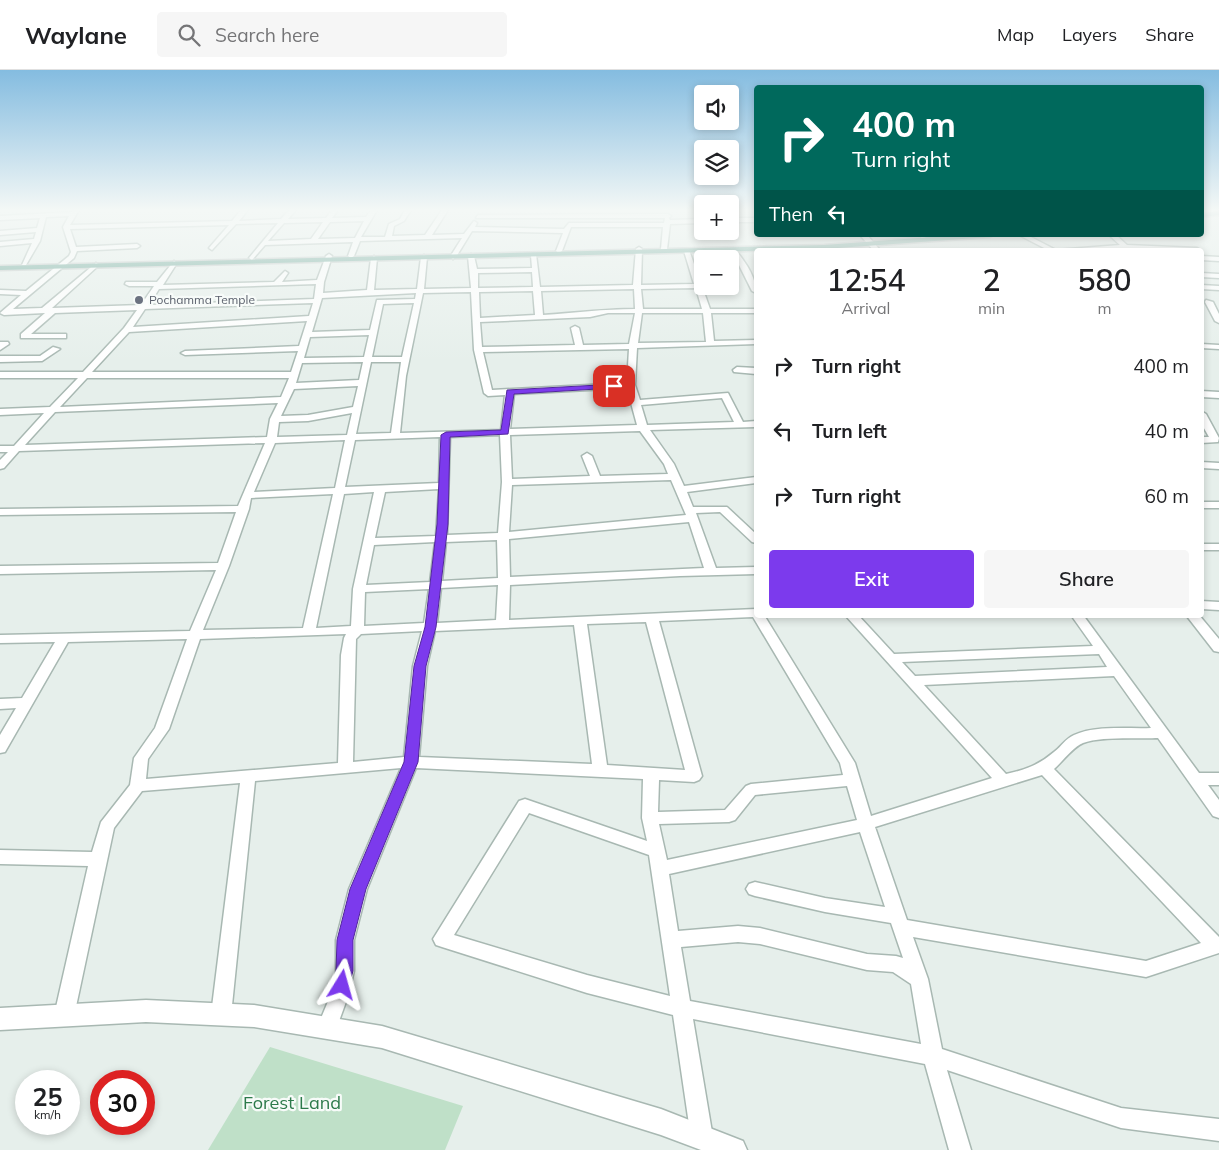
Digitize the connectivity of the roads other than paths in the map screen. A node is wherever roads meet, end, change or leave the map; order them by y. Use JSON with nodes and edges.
{"nodes":[{"id":1,"x":26,"y":260,"type":"edge"},
{"id":2,"x":69,"y":260,"type":"edge"},
{"id":3,"x":177,"y":260,"type":"edge"},
{"id":4,"x":266,"y":260,"type":"edge"},
{"id":5,"x":327,"y":260,"type":"edge"},
{"id":6,"x":374,"y":260,"type":"edge"},
{"id":7,"x":424,"y":260,"type":"edge"},
{"id":8,"x":472,"y":260,"type":"edge"},
{"id":9,"x":535,"y":260,"type":"edge"},
{"id":10,"x":638,"y":260,"type":"edge"},
{"id":11,"x":690,"y":260,"type":"edge"},
{"id":12,"x":741,"y":260,"type":"edge"},
{"id":13,"x":24,"y":264,"type":"junction"},
{"id":14,"x":65,"y":264,"type":"junction"},
{"id":15,"x":174,"y":264,"type":"junction"},
{"id":16,"x":96,"y":265,"type":"junction"},
{"id":17,"x":0,"y":266,"type":"edge"},
{"id":18,"x":536,"y":270,"type":"junction"},
{"id":19,"x":474,"y":271,"type":"junction"},
{"id":20,"x":285,"y":273,"type":"dead end"},
{"id":21,"x":694,"y":275,"type":"edge"},
{"id":22,"x":752,"y":275,"type":"edge"},
{"id":23,"x":1204,"y":275,"type":"edge"},
{"id":24,"x":1219,"y":276,"type":"edge"},
{"id":25,"x":320,"y":282,"type":"junction"},
{"id":26,"x":129,"y":284,"type":"dead end"},
{"id":27,"x":276,"y":284,"type":"junction"},
{"id":28,"x":159,"y":285,"type":"junction"},
{"id":29,"x":637,"y":286,"type":"junction"},
{"id":30,"x":694,"y":286,"type":"edge"},
{"id":31,"x":1204,"y":287,"type":"edge"},
{"id":32,"x":538,"y":288,"type":"junction"},
{"id":33,"x":1219,"y":288,"type":"edge"},
{"id":34,"x":475,"y":290,"type":"junction"},
{"id":35,"x":0,"y":292,"type":"edge"},
{"id":36,"x":370,"y":292,"type":"junction"},
{"id":37,"x":26,"y":293,"type":"junction"},
{"id":38,"x":701,"y":295,"type":"edge"},
{"id":39,"x":419,"y":296,"type":"junction"},
{"id":40,"x":318,"y":298,"type":"junction"},
{"id":41,"x":1205,"y":302,"type":"edge"},
{"id":42,"x":0,"y":303,"type":"edge"},
{"id":43,"x":1219,"y":303,"type":"edge"},
{"id":44,"x":17,"y":304,"type":"junction"},
{"id":45,"x":143,"y":308,"type":"junction"},
{"id":46,"x":48,"y":311,"type":"junction"},
{"id":47,"x":638,"y":311,"type":"junction"},
{"id":48,"x":707,"y":311,"type":"junction"},
{"id":49,"x":754,"y":312,"type":"edge"},
{"id":50,"x":2,"y":314,"type":"edge"},
{"id":51,"x":539,"y":316,"type":"junction"},
{"id":52,"x":312,"y":318,"type":"junction"},
{"id":53,"x":478,"y":320,"type":"junction"},
{"id":54,"x":1219,"y":321,"type":"edge"},
{"id":55,"x":575,"y":328,"type":"dead end"},
{"id":56,"x":127,"y":330,"type":"junction"},
{"id":57,"x":372,"y":332,"type":"junction"},
{"id":58,"x":306,"y":335,"type":"junction"},
{"id":59,"x":63,"y":336,"type":"dead end"},
{"id":60,"x":754,"y":342,"type":"edge"},
{"id":61,"x":710,"y":344,"type":"junction"},
{"id":62,"x":633,"y":346,"type":"junction"},
{"id":63,"x":1204,"y":346,"type":"edge"},
{"id":64,"x":1219,"y":347,"type":"edge"},
{"id":65,"x":580,"y":348,"type":"junction"},
{"id":66,"x":56,"y":350,"type":"dead end"},
{"id":67,"x":478,"y":350,"type":"junction"},
{"id":68,"x":185,"y":354,"type":"dead end"},
{"id":69,"x":300,"y":355,"type":"junction"},
{"id":70,"x":367,"y":358,"type":"junction"},
{"id":71,"x":0,"y":359,"type":"edge"},
{"id":72,"x":406,"y":359,"type":"junction"},
{"id":73,"x":737,"y":370,"type":"dead end"},
{"id":74,"x":754,"y":371,"type":"edge"},
{"id":75,"x":85,"y":374,"type":"junction"},
{"id":76,"x":0,"y":375,"type":"edge"},
{"id":77,"x":292,"y":381,"type":"junction"},
{"id":78,"x":361,"y":383,"type":"junction"},
{"id":79,"x":632,"y":385,"type":"junction"},
{"id":80,"x":510,"y":392,"type":"junction"},
{"id":81,"x":1204,"y":394,"type":"edge"},
{"id":82,"x":1219,"y":395,"type":"edge"},
{"id":83,"x":284,"y":400,"type":"junction"},
{"id":84,"x":635,"y":403,"type":"junction"},
{"id":85,"x":52,"y":409,"type":"junction"},
{"id":86,"x":356,"y":409,"type":"junction"},
{"id":87,"x":0,"y":412,"type":"edge"},
{"id":88,"x":276,"y":419,"type":"junction"},
{"id":89,"x":1204,"y":419,"type":"edge"},
{"id":90,"x":740,"y":424,"type":"junction"},
{"id":91,"x":754,"y":424,"type":"edge"},
{"id":92,"x":643,"y":428,"type":"junction"},
{"id":93,"x":505,"y":433,"type":"junction"},
{"id":94,"x":446,"y":435,"type":"junction"},
{"id":95,"x":395,"y":436,"type":"junction"},
{"id":96,"x":349,"y":438,"type":"junction"},
{"id":97,"x":1204,"y":440,"type":"edge"},
{"id":98,"x":271,"y":441,"type":"junction"},
{"id":99,"x":1217,"y":442,"type":"edge"},
{"id":100,"x":0,"y":449,"type":"edge"},
{"id":101,"x":16,"y":449,"type":"junction"},
{"id":102,"x":587,"y":456,"type":"dead end"},
{"id":103,"x":1204,"y":465,"type":"edge"},
{"id":104,"x":0,"y":466,"type":"edge"},
{"id":105,"x":1219,"y":466,"type":"edge"},
{"id":106,"x":674,"y":477,"type":"junction"},
{"id":107,"x":596,"y":479,"type":"junction"},
{"id":108,"x":754,"y":480,"type":"edge"},
{"id":109,"x":507,"y":482,"type":"junction"},
{"id":110,"x":444,"y":486,"type":"junction"},
{"id":111,"x":380,"y":489,"type":"junction"},
{"id":112,"x":680,"y":490,"type":"junction"},
{"id":113,"x":340,"y":491,"type":"junction"},
{"id":114,"x":247,"y":495,"type":"junction"},
{"id":115,"x":1204,"y":505,"type":"edge"},
{"id":116,"x":1219,"y":505,"type":"edge"},
{"id":117,"x":244,"y":509,"type":"junction"},
{"id":118,"x":0,"y":512,"type":"edge"},
{"id":119,"x":691,"y":514,"type":"junction"},
{"id":120,"x":503,"y":536,"type":"junction"},
{"id":121,"x":754,"y":538,"type":"edge"},
{"id":122,"x":441,"y":540,"type":"junction"},
{"id":123,"x":370,"y":542,"type":"junction"},
{"id":124,"x":1204,"y":547,"type":"edge"},
{"id":125,"x":1219,"y":547,"type":"edge"},
{"id":126,"x":223,"y":566,"type":"junction"},
{"id":127,"x":0,"y":570,"type":"edge"},
{"id":128,"x":754,"y":571,"type":"edge"},
{"id":129,"x":712,"y":573,"type":"junction"},
{"id":130,"x":504,"y":581,"type":"junction"},
{"id":131,"x":436,"y":584,"type":"junction"},
{"id":132,"x":359,"y":589,"type":"junction"},
{"id":133,"x":1204,"y":606,"type":"edge"},
{"id":134,"x":1219,"y":606,"type":"edge"},
{"id":135,"x":754,"y":614,"type":"edge"},
{"id":136,"x":759,"y":618,"type":"edge"},
{"id":137,"x":854,"y":618,"type":"edge"},
{"id":138,"x":1079,"y":618,"type":"edge"},
{"id":139,"x":1194,"y":618,"type":"edge"},
{"id":140,"x":652,"y":619,"type":"junction"},
{"id":141,"x":580,"y":622,"type":"junction"},
{"id":142,"x":502,"y":624,"type":"junction"},
{"id":143,"x":430,"y":627,"type":"junction"},
{"id":144,"x":357,"y":630,"type":"junction"},
{"id":145,"x":310,"y":632,"type":"junction"},
{"id":146,"x":194,"y":635,"type":"junction"},
{"id":147,"x":64,"y":637,"type":"junction"},
{"id":148,"x":0,"y":639,"type":"edge"},
{"id":149,"x":1219,"y":648,"type":"edge"},
{"id":150,"x":1103,"y":650,"type":"junction"},
{"id":151,"x":892,"y":658,"type":"junction"},
{"id":152,"x":1118,"y":671,"type":"junction"},
{"id":153,"x":914,"y":681,"type":"junction"},
{"id":154,"x":26,"y":703,"type":"junction"},
{"id":155,"x":0,"y":704,"type":"edge"},
{"id":156,"x":1160,"y":733,"type":"junction"},
{"id":157,"x":0,"y":748,"type":"edge"},
{"id":158,"x":411,"y":762,"type":"junction"},
{"id":159,"x":345,"y":767,"type":"junction"},
{"id":160,"x":1044,"y":768,"type":"junction"},
{"id":161,"x":600,"y":770,"type":"junction"},
{"id":162,"x":651,"y":774,"type":"junction"},
{"id":163,"x":248,"y":778,"type":"junction"},
{"id":164,"x":1195,"y":779,"type":"junction"},
{"id":165,"x":1219,"y":779,"type":"edge"},
{"id":166,"x":852,"y":780,"type":"junction"},
{"id":167,"x":1003,"y":780,"type":"junction"},
{"id":168,"x":138,"y":786,"type":"junction"},
{"id":169,"x":1219,"y":812,"type":"edge"},
{"id":170,"x":650,"y":818,"type":"junction"},
{"id":171,"x":866,"y":824,"type":"junction"},
{"id":172,"x":657,"y":850,"type":"junction"},
{"id":173,"x":0,"y":857,"type":"edge"},
{"id":174,"x":98,"y":859,"type":"junction"},
{"id":175,"x":659,"y":869,"type":"junction"},
{"id":176,"x":755,"y":889,"type":"dead end"},
{"id":177,"x":899,"y":922,"type":"junction"},
{"id":178,"x":671,"y":940,"type":"junction"},
{"id":179,"x":1217,"y":946,"type":"edge"},
{"id":180,"x":920,"y":979,"type":"junction"},
{"id":181,"x":682,"y":1008,"type":"junction"},
{"id":182,"x":221,"y":1014,"type":"junction"},
{"id":183,"x":64,"y":1016,"type":"junction"},
{"id":184,"x":0,"y":1019,"type":"edge"},
{"id":185,"x":327,"y":1028,"type":"junction"},
{"id":186,"x":933,"y":1056,"type":"junction"},
{"id":187,"x":1219,"y":1130,"type":"edge"},
{"id":188,"x":702,"y":1138,"type":"junction"},
{"id":189,"x":734,"y":1150,"type":"edge"},
{"id":190,"x":960,"y":1150,"type":"edge"}],
"edges":[{"from":1,"to":13,"type":"street"},
{"from":2,"to":14,"type":"street"},
{"from":3,"to":14,"type":"main road"},
{"from":4,"to":15,"type":"main road"},
{"from":5,"to":25,"type":"street"},
{"from":6,"to":36,"type":"street"},
{"from":7,"to":39,"type":"street"},
{"from":8,"to":19,"type":"street"},
{"from":9,"to":18,"type":"street"},
{"from":10,"to":29,"type":"street"},
{"from":11,"to":21,"type":"street"},
{"from":12,"to":22,"type":"street"},
{"from":13,"to":14,"type":"main road"},
{"from":13,"to":17,"type":"main road"},
{"from":14,"to":16,"type":"main road"},
{"from":14,"to":17,"type":"main road"},
{"from":14,"to":37,"type":"street"},
{"from":15,"to":16,"type":"main road"},
{"from":15,"to":28,"type":"street"},
{"from":16,"to":46,"type":"street"},
{"from":18,"to":19,"type":"street"},
{"from":18,"to":32,"type":"street"},
{"from":19,"to":34,"type":"street"},
{"from":20,"to":27,"type":"street"},
{"from":23,"to":24,"type":"street"},
{"from":25,"to":27,"type":"street"},
{"from":25,"to":40,"type":"street"},
{"from":26,"to":28,"type":"street"},
{"from":27,"to":28,"type":"street"},
{"from":28,"to":45,"type":"street"},
{"from":29,"to":30,"type":"street"},
{"from":29,"to":32,"type":"street"},
{"from":29,"to":47,"type":"street"},
{"from":31,"to":33,"type":"street"},
{"from":32,"to":34,"type":"street"},
{"from":32,"to":51,"type":"street"},
{"from":34,"to":39,"type":"street"},
{"from":34,"to":53,"type":"street"},
{"from":35,"to":37,"type":"street"},
{"from":36,"to":39,"type":"street"},
{"from":36,"to":40,"type":"street"},
{"from":37,"to":44,"type":"street"},
{"from":38,"to":48,"type":"street"},
{"from":39,"to":57,"type":"street"},
{"from":39,"to":72,"type":"street"},
{"from":40,"to":45,"type":"street"},
{"from":40,"to":52,"type":"street"},
{"from":41,"to":43,"type":"street"},
{"from":41,"to":54,"type":"street"},
{"from":42,"to":44,"type":"street"},
{"from":44,"to":50,"type":"street"},
{"from":45,"to":46,"type":"street"},
{"from":45,"to":56,"type":"street"},
{"from":46,"to":50,"type":"street"},
{"from":46,"to":59,"type":"street"},
{"from":47,"to":48,"type":"street"},
{"from":47,"to":51,"type":"street"},
{"from":47,"to":62,"type":"street"},
{"from":48,"to":49,"type":"street"},
{"from":48,"to":61,"type":"street"},
{"from":51,"to":53,"type":"street"},
{"from":52,"to":56,"type":"street"},
{"from":52,"to":58,"type":"street"},
{"from":53,"to":67,"type":"street"},
{"from":55,"to":65,"type":"street"},
{"from":56,"to":75,"type":"street"},
{"from":57,"to":58,"type":"street"},
{"from":57,"to":70,"type":"street"},
{"from":58,"to":69,"type":"street"},
{"from":60,"to":61,"type":"street"},
{"from":61,"to":62,"type":"street"},
{"from":62,"to":65,"type":"street"},
{"from":62,"to":79,"type":"street"},
{"from":63,"to":64,"type":"street"},
{"from":65,"to":67,"type":"street"},
{"from":66,"to":71,"type":"street"},
{"from":67,"to":80,"type":"street"},
{"from":68,"to":69,"type":"street"},
{"from":69,"to":70,"type":"street"},
{"from":69,"to":77,"type":"street"},
{"from":70,"to":72,"type":"street"},
{"from":70,"to":78,"type":"street"},
{"from":72,"to":95,"type":"street"},
{"from":73,"to":74,"type":"street"},
{"from":75,"to":76,"type":"street"},
{"from":75,"to":77,"type":"street"},
{"from":75,"to":85,"type":"street"},
{"from":77,"to":78,"type":"street"},
{"from":77,"to":83,"type":"street"},
{"from":78,"to":86,"type":"street"},
{"from":79,"to":80,"type":"street"},
{"from":79,"to":84,"type":"street"},
{"from":80,"to":93,"type":"street"},
{"from":81,"to":82,"type":"street"},
{"from":83,"to":85,"type":"street"},
{"from":83,"to":88,"type":"street"},
{"from":84,"to":90,"type":"street"},
{"from":84,"to":92,"type":"street"},
{"from":85,"to":87,"type":"street"},
{"from":85,"to":101,"type":"street"},
{"from":86,"to":88,"type":"street"},
{"from":86,"to":96,"type":"street"},
{"from":88,"to":98,"type":"street"},
{"from":89,"to":99,"type":"street"},
{"from":90,"to":91,"type":"street"},
{"from":90,"to":92,"type":"street"},
{"from":92,"to":93,"type":"street"},
{"from":92,"to":106,"type":"street"},
{"from":93,"to":94,"type":"street"},
{"from":93,"to":109,"type":"street"},
{"from":94,"to":95,"type":"street"},
{"from":94,"to":110,"type":"street"},
{"from":95,"to":96,"type":"street"},
{"from":96,"to":98,"type":"street"},
{"from":96,"to":113,"type":"street"},
{"from":97,"to":99,"type":"street"},
{"from":98,"to":101,"type":"street"},
{"from":98,"to":114,"type":"street"},
{"from":100,"to":101,"type":"street"},
{"from":101,"to":104,"type":"street"},
{"from":102,"to":107,"type":"street"},
{"from":103,"to":105,"type":"street"},
{"from":106,"to":107,"type":"street"},
{"from":106,"to":112,"type":"street"},
{"from":107,"to":109,"type":"street"},
{"from":108,"to":112,"type":"street"},
{"from":109,"to":120,"type":"street"},
{"from":110,"to":111,"type":"street"},
{"from":110,"to":122,"type":"street"},
{"from":111,"to":113,"type":"street"},
{"from":111,"to":123,"type":"street"},
{"from":112,"to":119,"type":"street"},
{"from":113,"to":114,"type":"street"},
{"from":113,"to":145,"type":"street"},
{"from":114,"to":117,"type":"street"},
{"from":115,"to":116,"type":"street"},
{"from":117,"to":118,"type":"street"},
{"from":117,"to":126,"type":"street"},
{"from":119,"to":120,"type":"street"},
{"from":119,"to":121,"type":"street"},
{"from":119,"to":129,"type":"street"},
{"from":120,"to":122,"type":"street"},
{"from":120,"to":130,"type":"street"},
{"from":122,"to":123,"type":"street"},
{"from":122,"to":131,"type":"street"},
{"from":123,"to":132,"type":"street"},
{"from":124,"to":125,"type":"street"},
{"from":126,"to":127,"type":"street"},
{"from":126,"to":146,"type":"street"},
{"from":128,"to":129,"type":"street"},
{"from":129,"to":130,"type":"street"},
{"from":130,"to":131,"type":"street"},
{"from":130,"to":142,"type":"street"},
{"from":131,"to":132,"type":"street"},
{"from":131,"to":143,"type":"street"},
{"from":132,"to":144,"type":"street"},
{"from":133,"to":134,"type":"street"},
{"from":135,"to":140,"type":"street"},
{"from":136,"to":166,"type":"street"},
{"from":137,"to":151,"type":"street"},
{"from":138,"to":150,"type":"street"},
{"from":139,"to":149,"type":"street"},
{"from":140,"to":141,"type":"street"},
{"from":140,"to":162,"type":"street"},
{"from":141,"to":142,"type":"street"},
{"from":141,"to":161,"type":"street"},
{"from":142,"to":143,"type":"street"},
{"from":143,"to":144,"type":"street"},
{"from":143,"to":158,"type":"street"},
{"from":144,"to":145,"type":"street"},
{"from":144,"to":159,"type":"street"},
{"from":145,"to":146,"type":"street"},
{"from":146,"to":147,"type":"street"},
{"from":146,"to":168,"type":"street"},
{"from":147,"to":148,"type":"street"},
{"from":147,"to":154,"type":"street"},
{"from":150,"to":151,"type":"street"},
{"from":150,"to":152,"type":"street"},
{"from":151,"to":153,"type":"street"},
{"from":152,"to":153,"type":"street"},
{"from":152,"to":156,"type":"street"},
{"from":153,"to":167,"type":"street"},
{"from":154,"to":155,"type":"street"},
{"from":154,"to":157,"type":"street"},
{"from":156,"to":160,"type":"street"},
{"from":156,"to":164,"type":"street"},
{"from":158,"to":159,"type":"street"},
{"from":158,"to":161,"type":"street"},
{"from":158,"to":185,"type":"street"},
{"from":159,"to":163,"type":"street"},
{"from":160,"to":167,"type":"street"},
{"from":160,"to":179,"type":"street"},
{"from":161,"to":162,"type":"street"},
{"from":162,"to":170,"type":"street"},
{"from":163,"to":168,"type":"street"},
{"from":163,"to":182,"type":"street"},
{"from":164,"to":165,"type":"street"},
{"from":164,"to":169,"type":"street"},
{"from":166,"to":170,"type":"street"},
{"from":166,"to":171,"type":"street"},
{"from":167,"to":171,"type":"street"},
{"from":168,"to":174,"type":"street"},
{"from":170,"to":172,"type":"street"},
{"from":171,"to":175,"type":"street"},
{"from":171,"to":177,"type":"street"},
{"from":172,"to":175,"type":"street"},
{"from":172,"to":181,"type":"street"},
{"from":173,"to":174,"type":"street"},
{"from":174,"to":183,"type":"street"},
{"from":175,"to":178,"type":"street"},
{"from":176,"to":177,"type":"street"},
{"from":177,"to":179,"type":"street"},
{"from":177,"to":180,"type":"street"},
{"from":178,"to":180,"type":"street"},
{"from":178,"to":181,"type":"street"},
{"from":180,"to":186,"type":"street"},
{"from":181,"to":186,"type":"street"},
{"from":181,"to":188,"type":"street"},
{"from":182,"to":183,"type":"street"},
{"from":182,"to":185,"type":"street"},
{"from":183,"to":184,"type":"street"},
{"from":185,"to":188,"type":"street"},
{"from":186,"to":187,"type":"street"},
{"from":186,"to":190,"type":"street"},
{"from":188,"to":189,"type":"street"}]}
